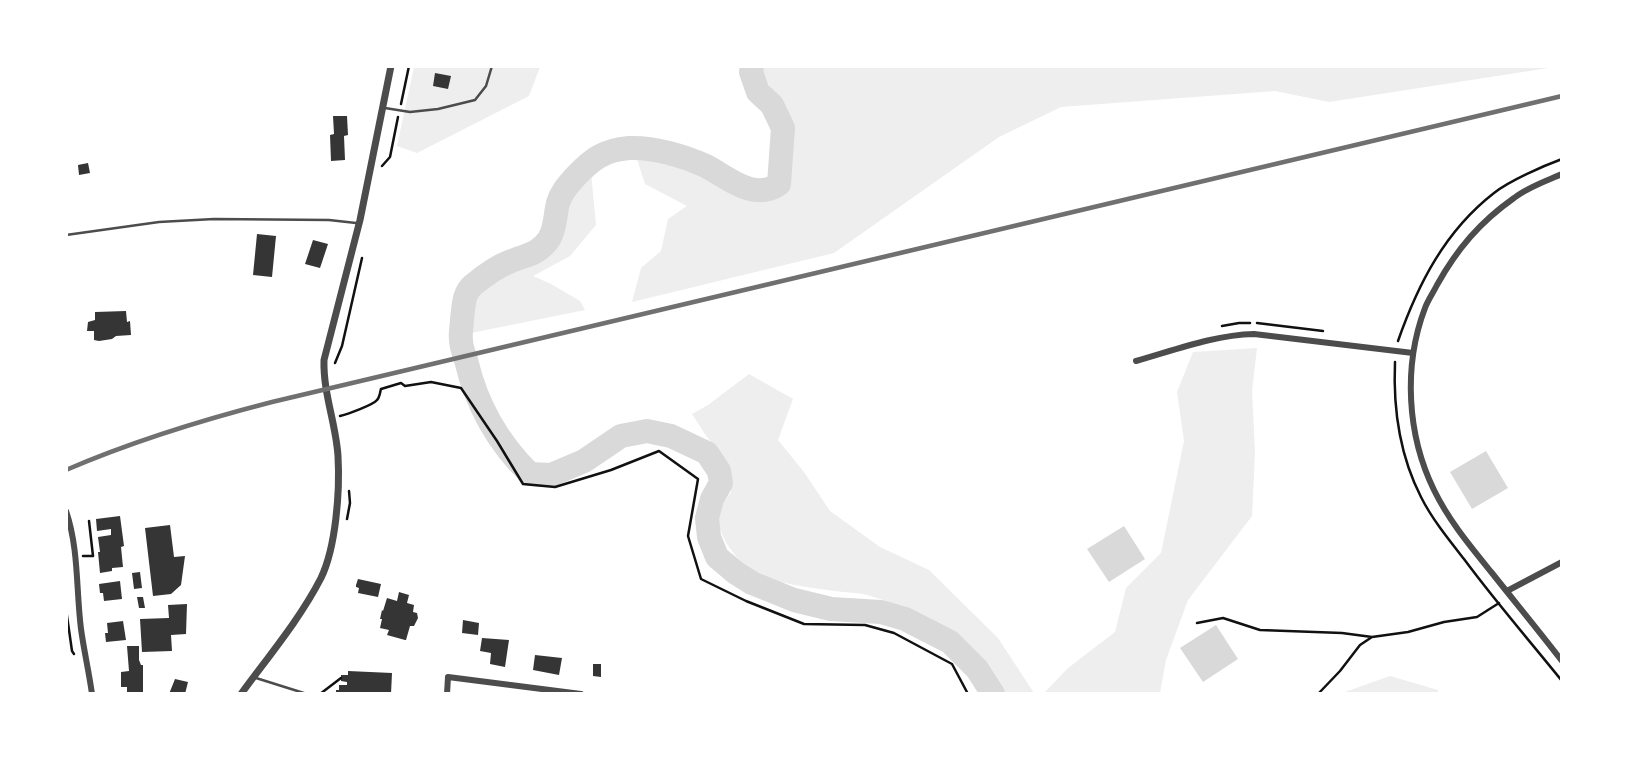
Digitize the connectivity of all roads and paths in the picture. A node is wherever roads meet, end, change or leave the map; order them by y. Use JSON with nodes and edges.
{"nodes":[{"id":1,"x":391,"y":66,"type":"edge"},
{"id":2,"x":409,"y":66,"type":"edge"},
{"id":3,"x":492,"y":66,"type":"edge"},
{"id":4,"x":383,"y":108,"type":"junction"},
{"id":5,"x":400,"y":111,"type":"junction"},
{"id":6,"x":1562,"y":159,"type":"edge"},
{"id":7,"x":382,"y":166,"type":"dead end"},
{"id":8,"x":1562,"y":174,"type":"edge"},
{"id":9,"x":359,"y":223,"type":"junction"},
{"id":10,"x":66,"y":235,"type":"edge"},
{"id":11,"x":363,"y":256,"type":"dead end"},
{"id":12,"x":342,"y":346,"type":"dead end"},
{"id":13,"x":1395,"y":350,"type":"junction"},
{"id":14,"x":1413,"y":353,"type":"junction"},
{"id":15,"x":1136,"y":362,"type":"dead end"},
{"id":16,"x":333,"y":419,"type":"junction"},
{"id":17,"x":66,"y":511,"type":"edge"},
{"id":18,"x":89,"y":521,"type":"dead end"},
{"id":19,"x":75,"y":557,"type":"junction"},
{"id":20,"x":1562,"y":562,"type":"edge"},
{"id":21,"x":1507,"y":591,"type":"junction"},
{"id":22,"x":1499,"y":603,"type":"junction"},
{"id":23,"x":1197,"y":623,"type":"dead end"},
{"id":24,"x":1372,"y":637,"type":"junction"},
{"id":25,"x":1562,"y":661,"type":"edge"},
{"id":26,"x":253,"y":677,"type":"junction"},
{"id":27,"x":341,"y":678,"type":"dead end"},
{"id":28,"x":1562,"y":681,"type":"edge"},
{"id":29,"x":92,"y":694,"type":"edge"},
{"id":30,"x":241,"y":694,"type":"edge"},
{"id":31,"x":307,"y":694,"type":"edge"},
{"id":32,"x":320,"y":694,"type":"edge"},
{"id":33,"x":447,"y":694,"type":"edge"},
{"id":34,"x":581,"y":694,"type":"edge"},
{"id":35,"x":968,"y":694,"type":"edge"},
{"id":36,"x":1318,"y":694,"type":"edge"}],
"edges":[{"from":1,"to":4,"type":"street"},
{"from":2,"to":5,"type":"path"},
{"from":3,"to":5,"type":"lane"},
{"from":4,"to":5,"type":"lane"},
{"from":4,"to":9,"type":"street"},
{"from":5,"to":7,"type":"path"},
{"from":6,"to":13,"type":"path"},
{"from":8,"to":14,"type":"street"},
{"from":9,"to":10,"type":"lane"},
{"from":9,"to":16,"type":"street"},
{"from":11,"to":12,"type":"path"},
{"from":13,"to":14,"type":"street"},
{"from":13,"to":15,"type":"street"},
{"from":13,"to":22,"type":"path"},
{"from":14,"to":21,"type":"street"},
{"from":16,"to":26,"type":"street"},
{"from":16,"to":35,"type":"path"},
{"from":17,"to":19,"type":"street"},
{"from":18,"to":19,"type":"path"},
{"from":19,"to":29,"type":"street"},
{"from":20,"to":21,"type":"street"},
{"from":21,"to":25,"type":"street"},
{"from":22,"to":24,"type":"path"},
{"from":22,"to":28,"type":"path"},
{"from":23,"to":24,"type":"path"},
{"from":24,"to":36,"type":"path"},
{"from":26,"to":30,"type":"street"},
{"from":26,"to":31,"type":"lane"},
{"from":27,"to":32,"type":"path"},
{"from":33,"to":34,"type":"street"}]}
